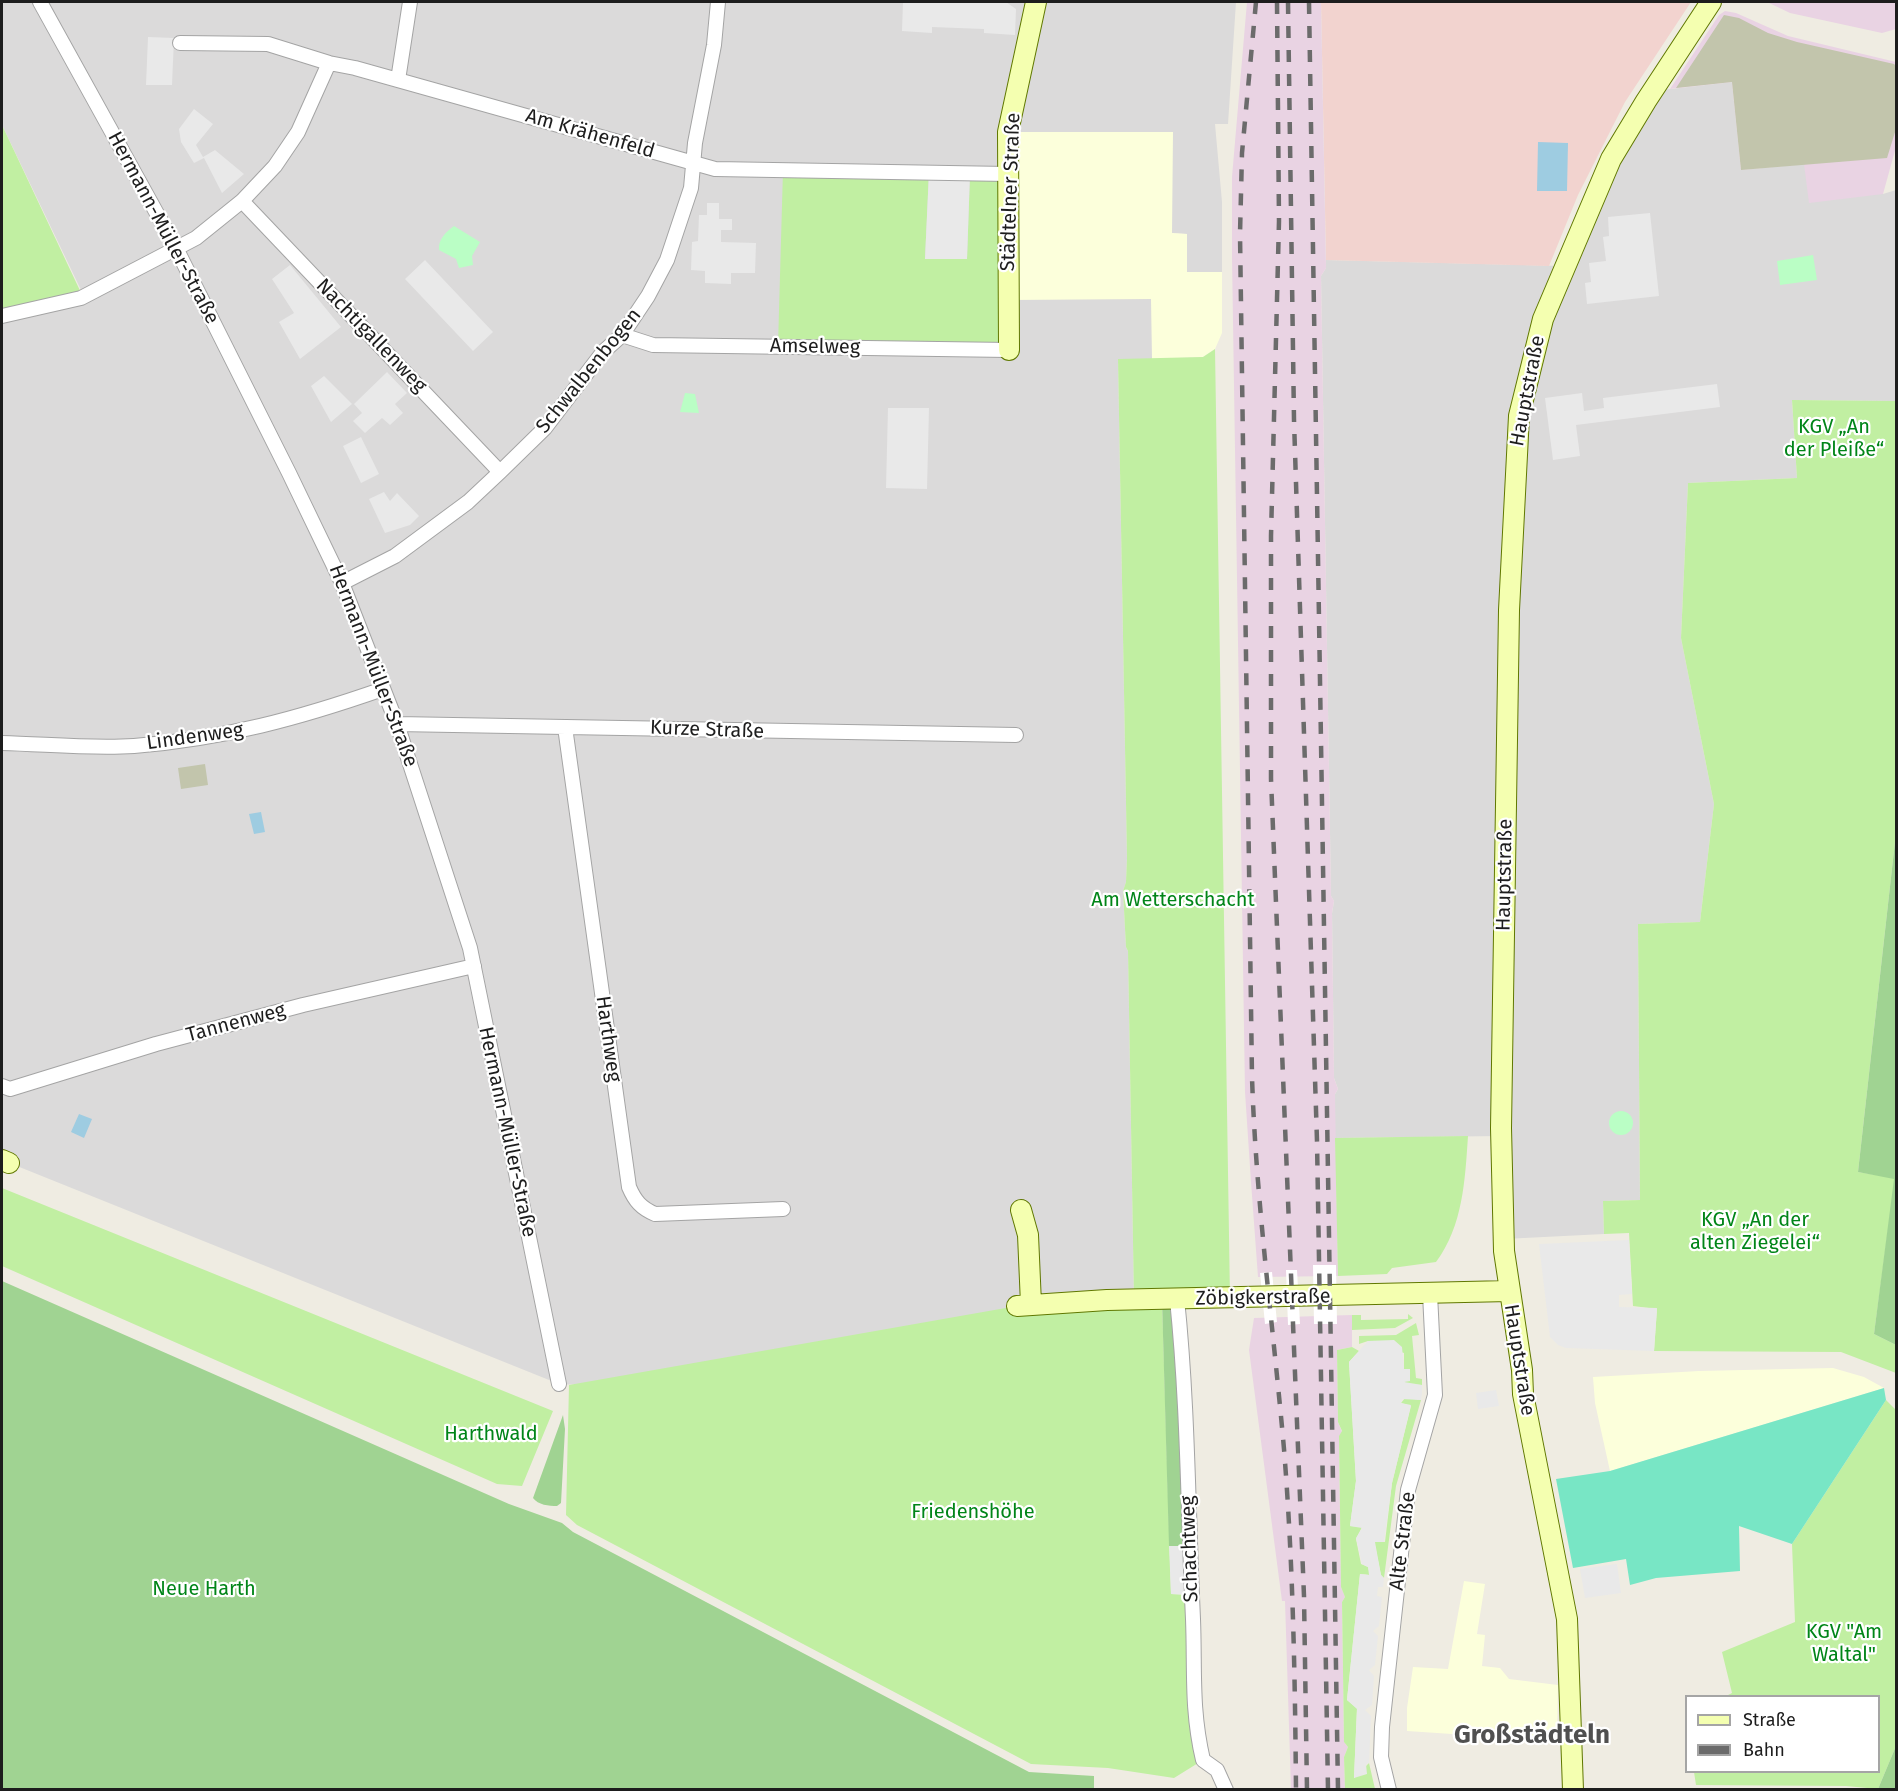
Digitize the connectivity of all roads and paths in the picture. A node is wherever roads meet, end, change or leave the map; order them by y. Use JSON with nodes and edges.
{"nodes":[{"id":1,"x":40,"y":2,"type":"edge"},
{"id":2,"x":410,"y":2,"type":"edge"},
{"id":3,"x":718,"y":2,"type":"edge"},
{"id":4,"x":1036,"y":2,"type":"edge"},
{"id":5,"x":1711,"y":2,"type":"edge"},
{"id":6,"x":180,"y":43,"type":"dead end"},
{"id":7,"x":329,"y":63,"type":"junction"},
{"id":8,"x":398,"y":80,"type":"junction"},
{"id":9,"x":693,"y":164,"type":"junction"},
{"id":10,"x":1007,"y":174,"type":"junction"},
{"id":11,"x":242,"y":201,"type":"junction"},
{"id":12,"x":176,"y":248,"type":"junction"},
{"id":13,"x":2,"y":316,"type":"edge"},
{"id":14,"x":622,"y":335,"type":"junction"},
{"id":15,"x":1009,"y":350,"type":"joint"},
{"id":16,"x":500,"y":472,"type":"junction"},
{"id":17,"x":342,"y":583,"type":"junction"},
{"id":18,"x":383,"y":689,"type":"junction"},
{"id":19,"x":397,"y":724,"type":"junction"},
{"id":20,"x":565,"y":727,"type":"junction"},
{"id":21,"x":1016,"y":735,"type":"dead end"},
{"id":22,"x":2,"y":743,"type":"edge"},
{"id":23,"x":474,"y":966,"type":"junction"},
{"id":24,"x":2,"y":1086,"type":"edge"},
{"id":25,"x":783,"y":1209,"type":"dead end"},
{"id":26,"x":1021,"y":1210,"type":"dead end"},
{"id":27,"x":1509,"y":1291,"type":"junction"},
{"id":28,"x":1430,"y":1294,"type":"junction"},
{"id":29,"x":1177,"y":1299,"type":"junction"},
{"id":30,"x":559,"y":1384,"type":"dead end"},
{"id":31,"x":1226,"y":1790,"type":"edge"},
{"id":32,"x":1389,"y":1790,"type":"edge"},
{"id":33,"x":1573,"y":1790,"type":"edge"}],
"edges":[{"from":1,"to":12,"type":"street","name":"Hermann-Müller-Straße"},
{"from":2,"to":8,"type":"street"},
{"from":3,"to":9,"type":"street","name":"Schwalbenbogen"},
{"from":4,"to":10,"type":"main road","name":"Städtelner Straße"},
{"from":5,"to":27,"type":"main road","name":"Hauptstraße"},
{"from":6,"to":7,"type":"street","name":"Am Krähenfeld"},
{"from":7,"to":8,"type":"street","name":"Am Krähenfeld"},
{"from":7,"to":11,"type":"street"},
{"from":8,"to":9,"type":"street","name":"Am Krähenfeld"},
{"from":9,"to":10,"type":"street","name":"Am Krähenfeld"},
{"from":9,"to":14,"type":"street","name":"Schwalbenbogen"},
{"from":10,"to":15,"type":"main road","name":"Städtelner Straße"},
{"from":11,"to":12,"type":"street"},
{"from":11,"to":16,"type":"street","name":"Nachtigallenweg"},
{"from":12,"to":13,"type":"street"},
{"from":12,"to":17,"type":"street","name":"Hermann-Müller-Straße"},
{"from":14,"to":15,"type":"street","name":"Amselweg"},
{"from":14,"to":16,"type":"street","name":"Schwalbenbogen"},
{"from":16,"to":17,"type":"street","name":"Schwalbenbogen"},
{"from":17,"to":18,"type":"street","name":"Hermann-Müller-Straße"},
{"from":18,"to":19,"type":"street","name":"Hermann-Müller-Straße"},
{"from":18,"to":22,"type":"street","name":"Lindenweg"},
{"from":19,"to":20,"type":"street","name":"Kurze Straße"},
{"from":19,"to":23,"type":"street","name":"Hermann-Müller-Straße"},
{"from":20,"to":21,"type":"street","name":"Kurze Straße"},
{"from":20,"to":25,"type":"street","name":"Harthweg"},
{"from":23,"to":24,"type":"street","name":"Tannenweg"},
{"from":23,"to":30,"type":"street","name":"Hermann-Müller-Straße"},
{"from":26,"to":29,"type":"main road","name":"Zöbigkerstraße"},
{"from":27,"to":28,"type":"main road","name":"Zöbigkerstraße"},
{"from":27,"to":33,"type":"main road","name":"Hauptstraße"},
{"from":28,"to":29,"type":"main road","name":"Zöbigkerstraße"},
{"from":28,"to":32,"type":"street","name":"Alte Straße"},
{"from":29,"to":31,"type":"street","name":"Schachtweg"}]}
